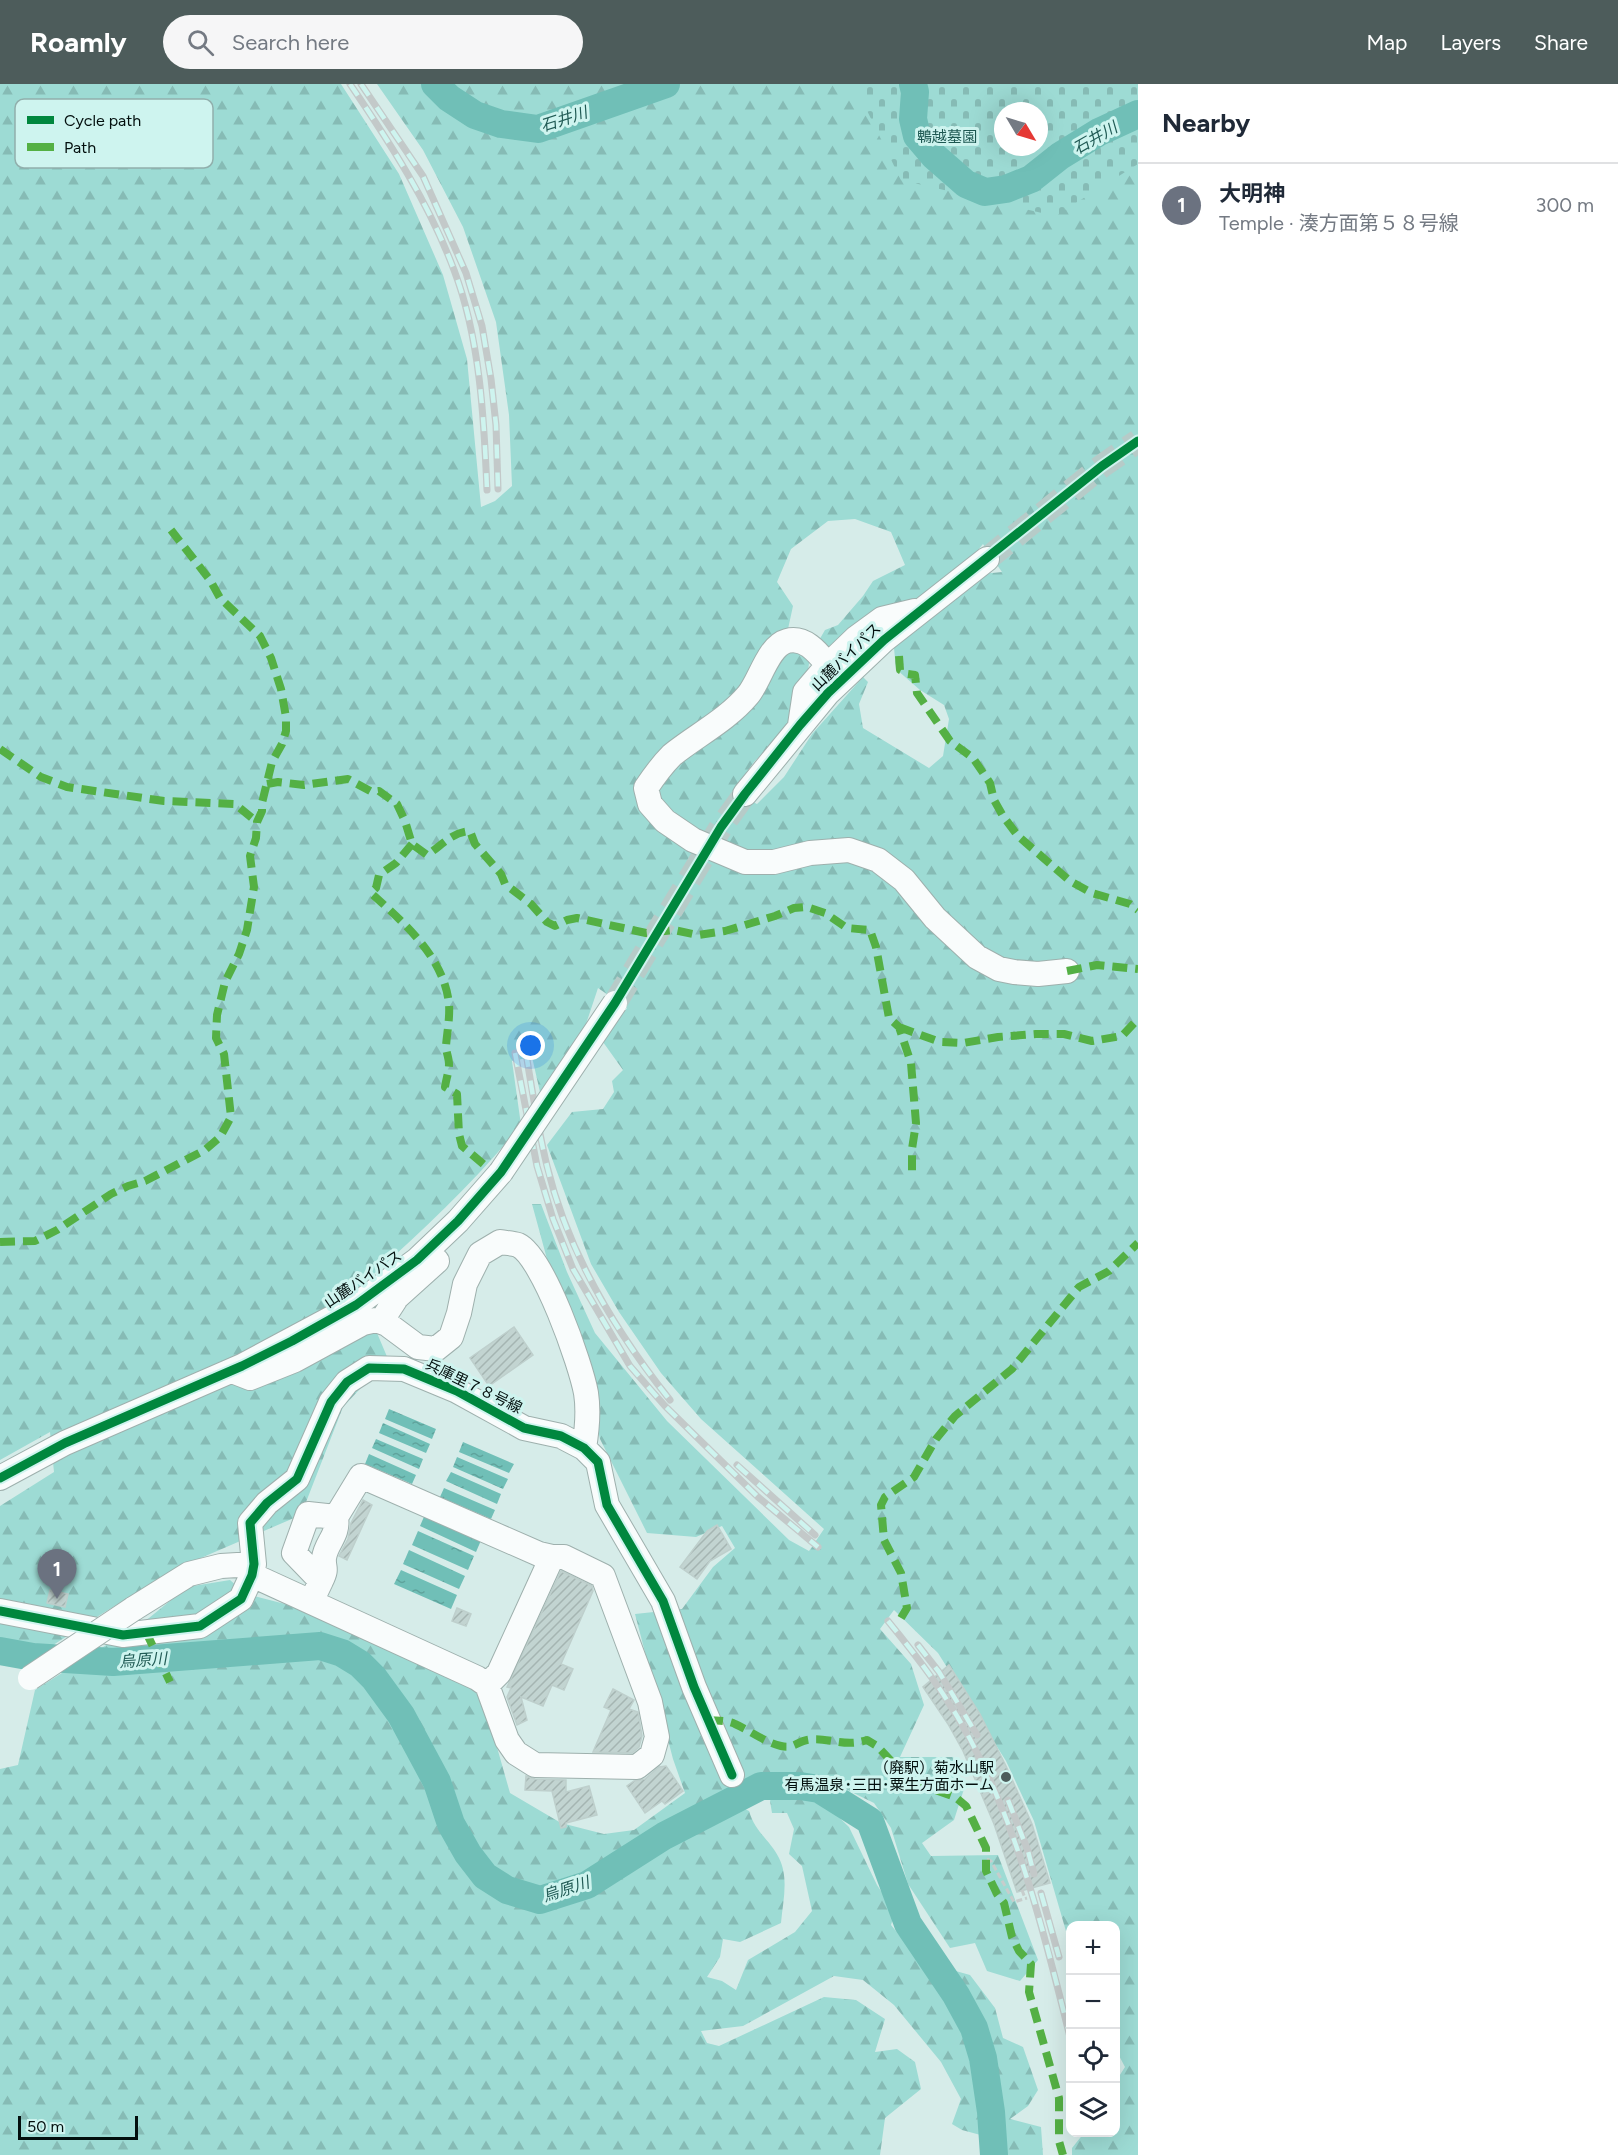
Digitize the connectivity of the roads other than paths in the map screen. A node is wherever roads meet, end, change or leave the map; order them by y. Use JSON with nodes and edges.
{"nodes":[{"id":1,"x":987,"y":559,"type":"tunnel mouth"},
{"id":2,"x":919,"y":611,"type":"junction"},
{"id":3,"x":828,"y":665,"type":"junction"},
{"id":4,"x":800,"y":725,"type":"junction"},
{"id":5,"x":745,"y":794,"type":"tunnel mouth"},
{"id":6,"x":1067,"y":971,"type":"dead end"},
{"id":7,"x":615,"y":1003,"type":"tunnel mouth"},
{"id":8,"x":458,"y":1221,"type":"junction"},
{"id":9,"x":387,"y":1324,"type":"junction"},
{"id":10,"x":232,"y":1371,"type":"junction"},
{"id":11,"x":584,"y":1448,"type":"junction"},
{"id":12,"x":0,"y":1478,"type":"edge"},
{"id":13,"x":552,"y":1557,"type":"junction"},
{"id":14,"x":253,"y":1569,"type":"junction"},
{"id":15,"x":316,"y":1591,"type":"junction"},
{"id":16,"x":0,"y":1611,"type":"edge"},
{"id":17,"x":30,"y":1678,"type":"dead end"},
{"id":18,"x":487,"y":1685,"type":"junction"},
{"id":19,"x":732,"y":1775,"type":"dead end"}],
"edges":[{"from":1,"to":2,"type":"street","name":"山麓バイパス"},
{"from":2,"to":3,"type":"street"},
{"from":2,"to":4,"type":"street","name":"山麓バイパス"},
{"from":3,"to":4,"type":"street"},
{"from":3,"to":6,"type":"street"},
{"from":4,"to":5,"type":"street","name":"山麓バイパス"},
{"from":7,"to":8,"type":"street","name":"山麓バイパス","bridge":true},
{"from":8,"to":9,"type":"street"},
{"from":8,"to":10,"type":"street","name":"山麓バイパス"},
{"from":9,"to":10,"type":"street"},
{"from":9,"to":11,"type":"street"},
{"from":10,"to":12,"type":"street","name":"山麓バイパス"},
{"from":11,"to":14,"type":"street","name":"兵庫里７８号線"},
{"from":11,"to":19,"type":"street"},
{"from":13,"to":15,"type":"street"},
{"from":13,"to":18,"type":"street"},
{"from":13,"to":18,"type":"street"},
{"from":14,"to":15,"type":"street"},
{"from":14,"to":16,"type":"street"},
{"from":14,"to":17,"type":"street","bridge":true},
{"from":15,"to":18,"type":"street"}]}
